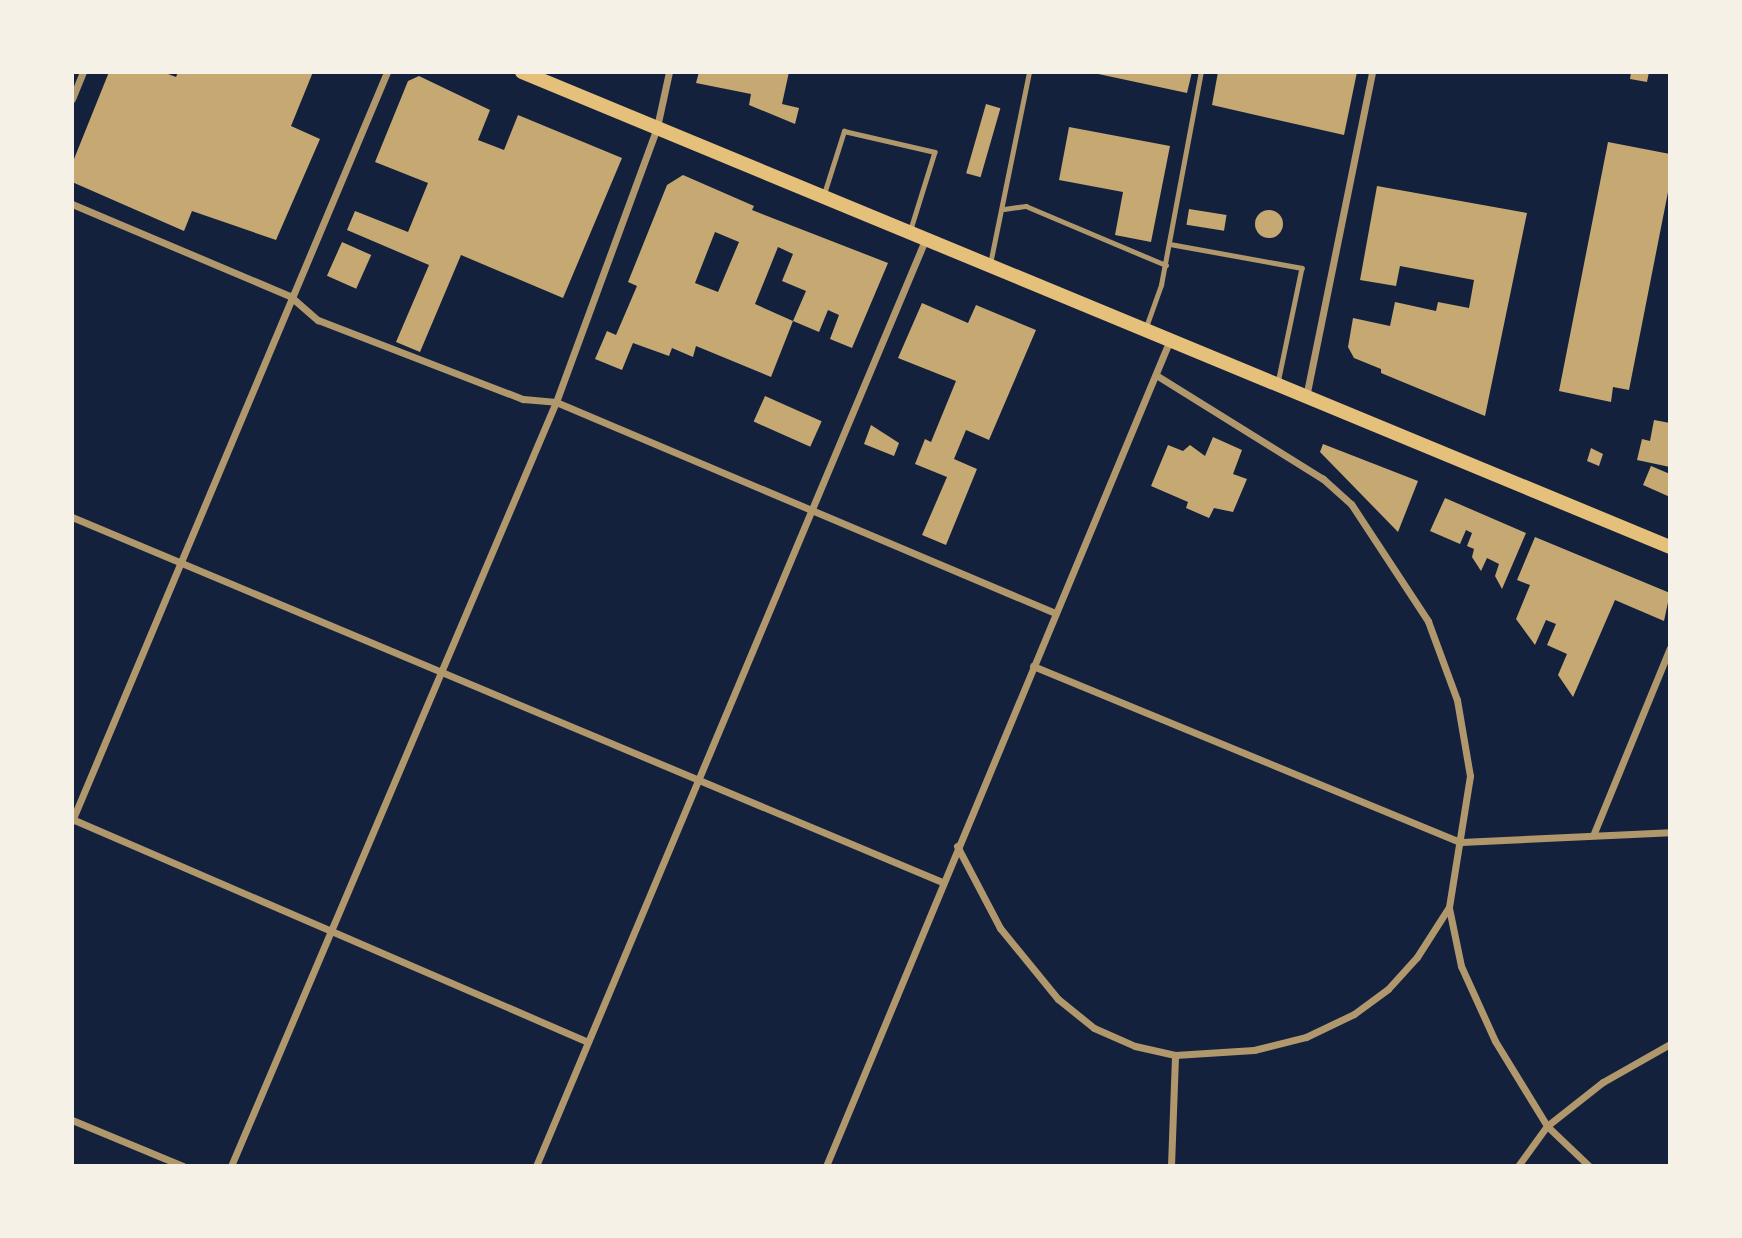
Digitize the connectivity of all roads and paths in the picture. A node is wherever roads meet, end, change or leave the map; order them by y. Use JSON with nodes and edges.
{"nodes":[{"id":1,"x":83,"y":72,"type":"edge"},
{"id":2,"x":387,"y":72,"type":"edge"},
{"id":3,"x":522,"y":72,"type":"edge"},
{"id":4,"x":668,"y":72,"type":"edge"},
{"id":5,"x":1029,"y":72,"type":"edge"},
{"id":6,"x":1201,"y":72,"type":"edge"},
{"id":7,"x":1372,"y":72,"type":"edge"},
{"id":8,"x":72,"y":99,"type":"edge"},
{"id":9,"x":657,"y":127,"type":"junction"},
{"id":10,"x":823,"y":196,"type":"junction"},
{"id":11,"x":72,"y":204,"type":"edge"},
{"id":12,"x":1003,"y":209,"type":"junction"},
{"id":13,"x":910,"y":233,"type":"junction"},
{"id":14,"x":925,"y":240,"type":"junction"},
{"id":15,"x":1170,"y":244,"type":"junction"},
{"id":16,"x":1166,"y":264,"type":"junction"},
{"id":17,"x":990,"y":265,"type":"junction"},
{"id":18,"x":290,"y":296,"type":"junction"},
{"id":19,"x":1144,"y":331,"type":"junction"},
{"id":20,"x":1169,"y":342,"type":"junction"},
{"id":21,"x":1156,"y":375,"type":"junction"},
{"id":22,"x":1278,"y":387,"type":"junction"},
{"id":23,"x":1306,"y":399,"type":"junction"},
{"id":24,"x":556,"y":402,"type":"junction"},
{"id":25,"x":810,"y":511,"type":"junction"},
{"id":26,"x":72,"y":517,"type":"edge"},
{"id":27,"x":1670,"y":547,"type":"edge"},
{"id":28,"x":179,"y":560,"type":"junction"},
{"id":29,"x":1055,"y":613,"type":"junction"},
{"id":30,"x":1670,"y":648,"type":"edge"},
{"id":31,"x":1033,"y":666,"type":"junction"},
{"id":32,"x":438,"y":671,"type":"junction"},
{"id":33,"x":699,"y":778,"type":"junction"},
{"id":34,"x":72,"y":820,"type":"edge"},
{"id":35,"x":1670,"y":832,"type":"edge"},
{"id":36,"x":1594,"y":833,"type":"junction"},
{"id":37,"x":1461,"y":842,"type":"junction"},
{"id":38,"x":957,"y":846,"type":"junction"},
{"id":39,"x":942,"y":882,"type":"junction"},
{"id":40,"x":1449,"y":907,"type":"junction"},
{"id":41,"x":331,"y":927,"type":"junction"},
{"id":42,"x":588,"y":1042,"type":"junction"},
{"id":43,"x":1670,"y":1044,"type":"edge"},
{"id":44,"x":1175,"y":1055,"type":"junction"},
{"id":45,"x":72,"y":1119,"type":"edge"},
{"id":46,"x":1547,"y":1126,"type":"junction"},
{"id":47,"x":183,"y":1166,"type":"edge"},
{"id":48,"x":231,"y":1166,"type":"edge"},
{"id":49,"x":536,"y":1166,"type":"edge"},
{"id":50,"x":825,"y":1166,"type":"edge"},
{"id":51,"x":1171,"y":1166,"type":"edge"},
{"id":52,"x":1518,"y":1166,"type":"edge"},
{"id":53,"x":1589,"y":1166,"type":"edge"}],
"edges":[{"from":1,"to":8,"type":"street"},
{"from":2,"to":18,"type":"street"},
{"from":3,"to":9,"type":"main road"},
{"from":4,"to":9,"type":"street"},
{"from":5,"to":12,"type":"lane"},
{"from":6,"to":15,"type":"lane"},
{"from":7,"to":23,"type":"street"},
{"from":9,"to":10,"type":"main road"},
{"from":9,"to":24,"type":"street"},
{"from":10,"to":13,"type":"main road"},
{"from":10,"to":13,"type":"lane"},
{"from":11,"to":18,"type":"street"},
{"from":12,"to":16,"type":"lane"},
{"from":12,"to":17,"type":"lane"},
{"from":13,"to":14,"type":"main road"},
{"from":14,"to":17,"type":"main road"},
{"from":14,"to":25,"type":"street"},
{"from":15,"to":16,"type":"lane"},
{"from":15,"to":22,"type":"lane"},
{"from":16,"to":19,"type":"lane"},
{"from":17,"to":19,"type":"main road"},
{"from":18,"to":24,"type":"street"},
{"from":18,"to":28,"type":"street"},
{"from":19,"to":20,"type":"main road"},
{"from":20,"to":21,"type":"street"},
{"from":20,"to":22,"type":"main road"},
{"from":21,"to":29,"type":"street"},
{"from":21,"to":37,"type":"street"},
{"from":22,"to":23,"type":"main road"},
{"from":23,"to":27,"type":"main road"},
{"from":24,"to":25,"type":"street"},
{"from":24,"to":32,"type":"street"},
{"from":25,"to":29,"type":"street"},
{"from":25,"to":33,"type":"street"},
{"from":26,"to":28,"type":"street"},
{"from":28,"to":32,"type":"street"},
{"from":28,"to":34,"type":"street"},
{"from":29,"to":31,"type":"street"},
{"from":30,"to":36,"type":"street"},
{"from":31,"to":37,"type":"street"},
{"from":31,"to":38,"type":"street"},
{"from":32,"to":33,"type":"street"},
{"from":32,"to":41,"type":"street"},
{"from":33,"to":39,"type":"street"},
{"from":33,"to":42,"type":"street"},
{"from":34,"to":41,"type":"street"},
{"from":35,"to":36,"type":"street"},
{"from":36,"to":37,"type":"street"},
{"from":37,"to":40,"type":"street"},
{"from":38,"to":39,"type":"street"},
{"from":38,"to":44,"type":"street"},
{"from":39,"to":50,"type":"street"},
{"from":40,"to":44,"type":"street"},
{"from":40,"to":46,"type":"street"},
{"from":41,"to":42,"type":"street"},
{"from":41,"to":48,"type":"street"},
{"from":42,"to":49,"type":"street"},
{"from":43,"to":46,"type":"street"},
{"from":44,"to":51,"type":"street"},
{"from":45,"to":47,"type":"street"},
{"from":46,"to":52,"type":"street"},
{"from":46,"to":53,"type":"street"}]}
